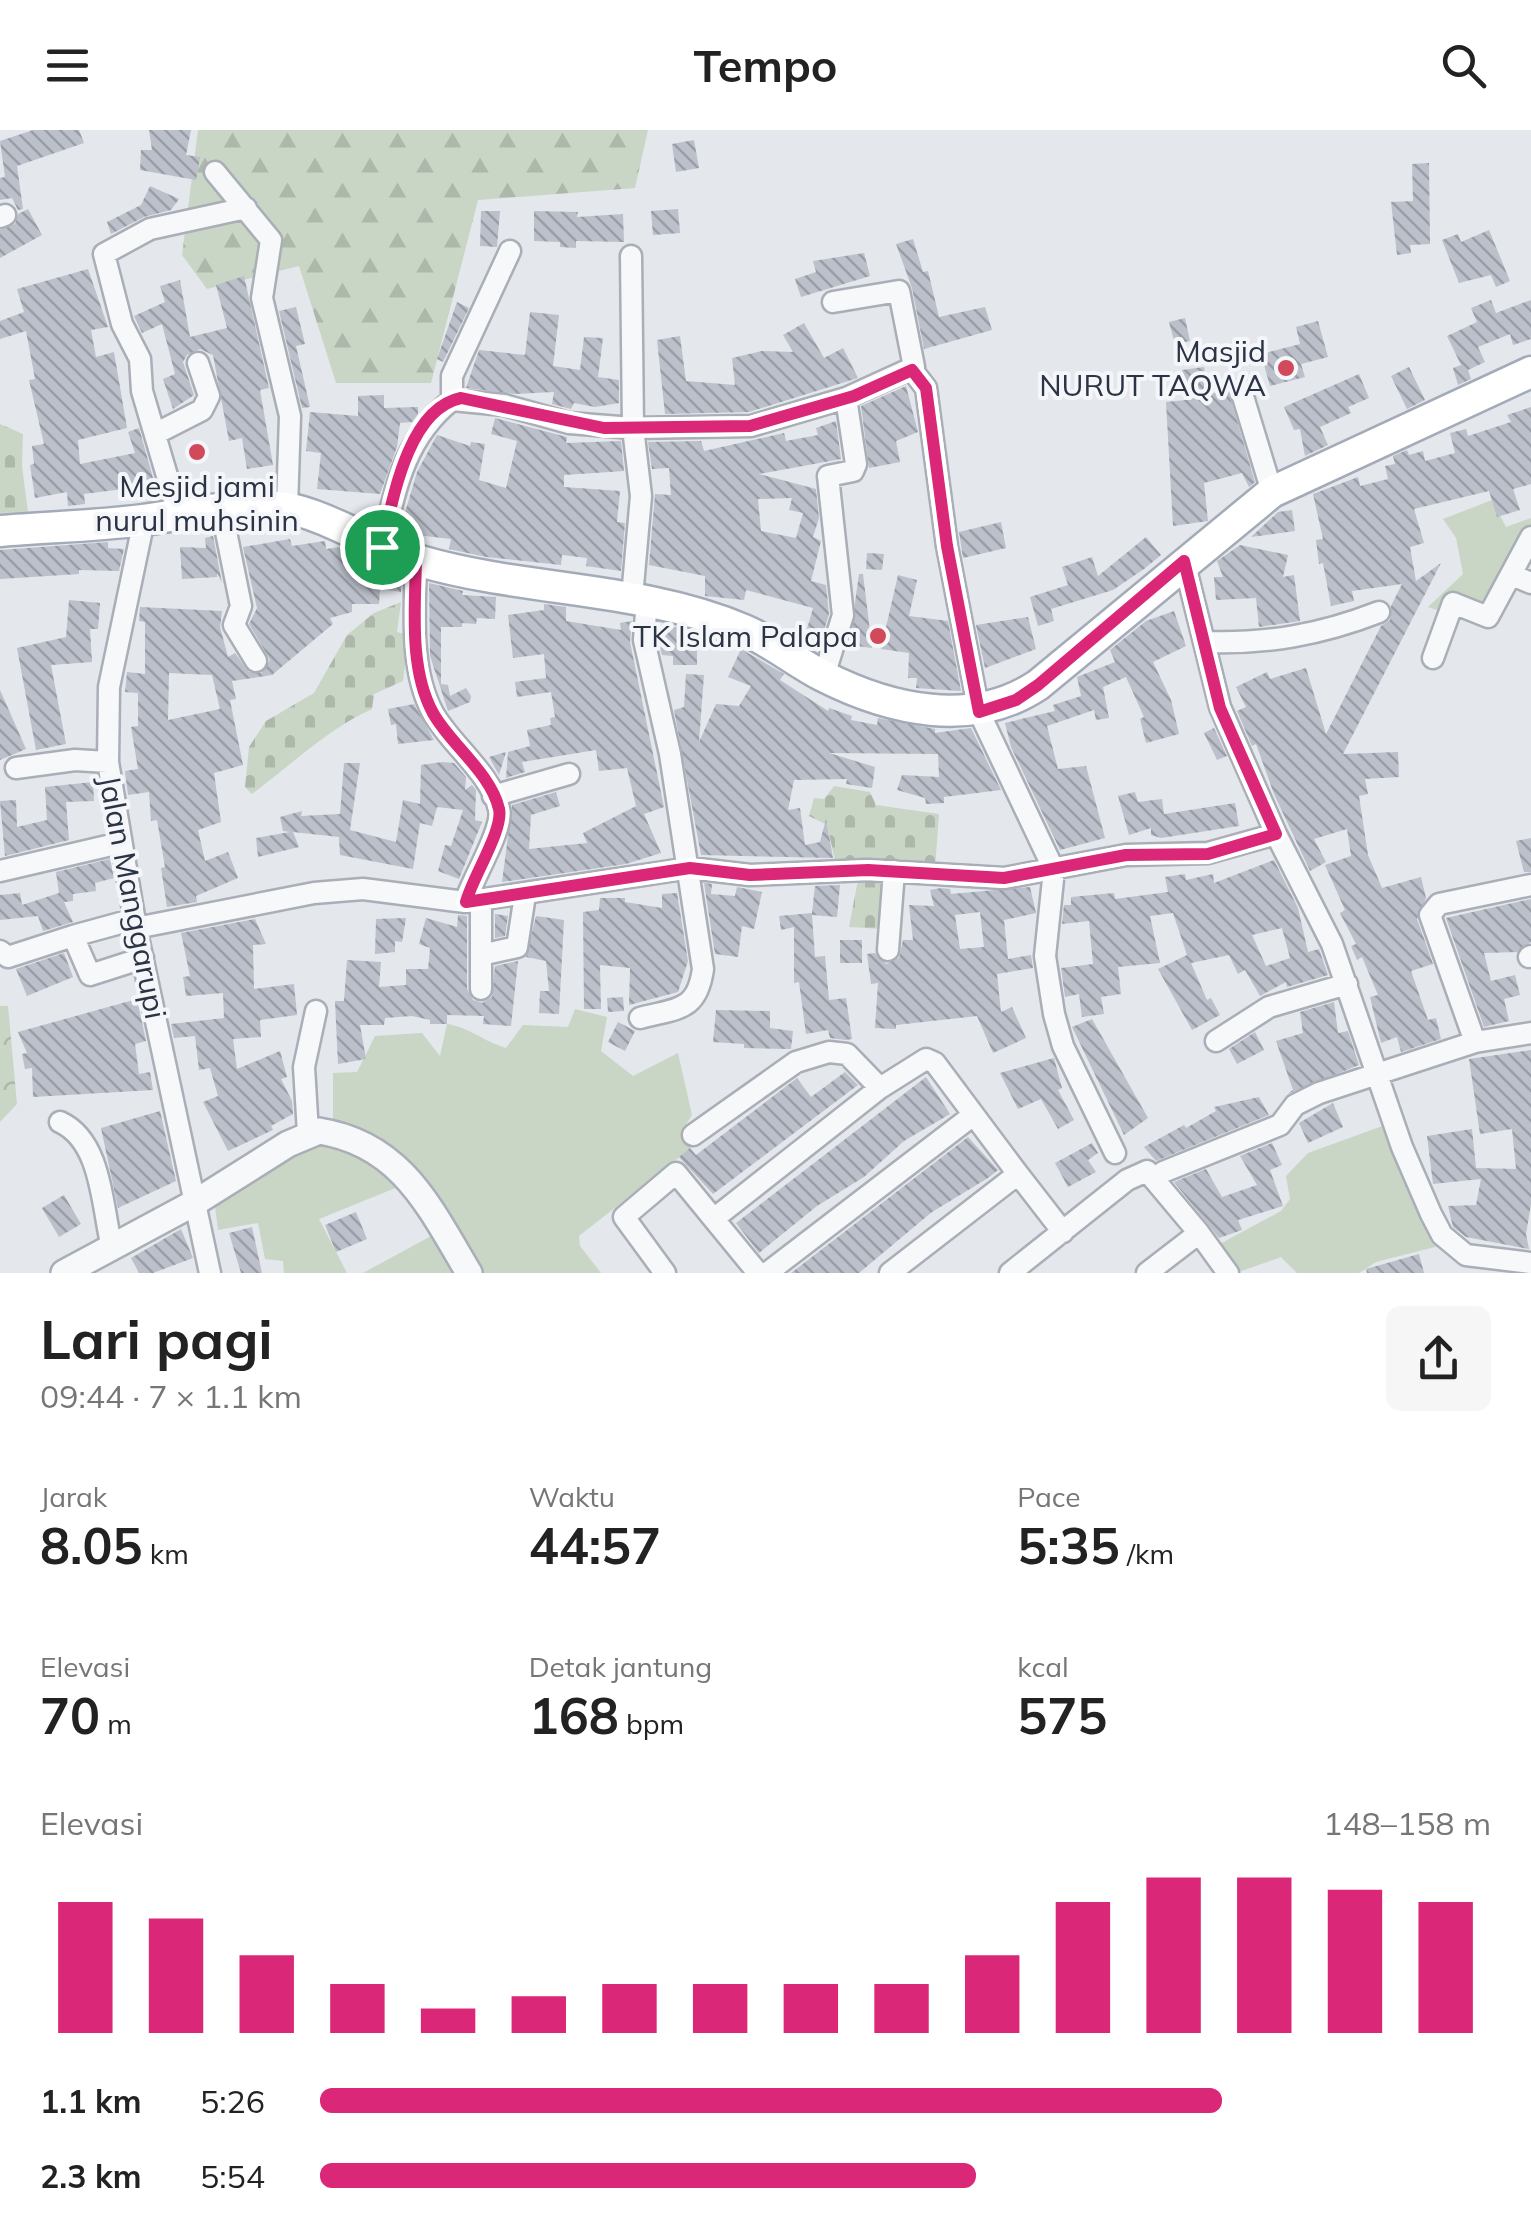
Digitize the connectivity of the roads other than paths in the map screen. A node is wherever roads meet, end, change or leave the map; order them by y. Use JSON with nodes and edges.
{"nodes":[{"id":1,"x":215,"y":172,"type":"dead end"},
{"id":2,"x":246,"y":208,"type":"junction"},
{"id":3,"x":510,"y":251,"type":"dead end"},
{"id":4,"x":631,"y":256,"type":"dead end"},
{"id":5,"x":833,"y":302,"type":"dead end"},
{"id":6,"x":198,"y":364,"type":"dead end"},
{"id":7,"x":912,"y":370,"type":"junction"},
{"id":8,"x":1531,"y":372,"type":"edge"},
{"id":9,"x":1240,"y":390,"type":"dead end"},
{"id":10,"x":846,"y":398,"type":"junction"},
{"id":11,"x":452,"y":400,"type":"junction"},
{"id":12,"x":633,"y":428,"type":"junction"},
{"id":13,"x":155,"y":434,"type":"junction"},
{"id":14,"x":1272,"y":492,"type":"junction"},
{"id":15,"x":287,"y":508,"type":"junction"},
{"id":16,"x":222,"y":512,"type":"junction"},
{"id":17,"x":178,"y":513,"type":"junction"},
{"id":18,"x":144,"y":520,"type":"junction"},
{"id":19,"x":0,"y":531,"type":"edge"},
{"id":20,"x":1531,"y":538,"type":"edge"},
{"id":21,"x":382,"y":547,"type":"junction"},
{"id":22,"x":416,"y":560,"type":"junction"},
{"id":23,"x":1184,"y":561,"type":"junction"},
{"id":24,"x":1521,"y":579,"type":"edge"},
{"id":25,"x":640,"y":598,"type":"junction"},
{"id":26,"x":1379,"y":612,"type":"dead end"},
{"id":27,"x":1204,"y":642,"type":"junction"},
{"id":28,"x":1432,"y":658,"type":"dead end"},
{"id":29,"x":256,"y":661,"type":"dead end"},
{"id":30,"x":824,"y":676,"type":"junction"},
{"id":31,"x":979,"y":712,"type":"junction"},
{"id":32,"x":108,"y":762,"type":"junction"},
{"id":33,"x":16,"y":768,"type":"dead end"},
{"id":34,"x":570,"y":774,"type":"dead end"},
{"id":35,"x":493,"y":796,"type":"junction"},
{"id":36,"x":1276,"y":834,"type":"junction"},
{"id":37,"x":120,"y":843,"type":"junction"},
{"id":38,"x":685,"y":869,"type":"junction"},
{"id":39,"x":1054,"y":870,"type":"junction"},
{"id":40,"x":0,"y":871,"type":"edge"},
{"id":41,"x":894,"y":871,"type":"junction"},
{"id":42,"x":1531,"y":885,"type":"edge"},
{"id":43,"x":524,"y":895,"type":"junction"},
{"id":44,"x":473,"y":901,"type":"junction"},
{"id":45,"x":136,"y":923,"type":"junction"},
{"id":46,"x":73,"y":936,"type":"junction"},
{"id":47,"x":888,"y":950,"type":"dead end"},
{"id":48,"x":0,"y":951,"type":"edge"},
{"id":49,"x":481,"y":955,"type":"junction"},
{"id":50,"x":143,"y":958,"type":"junction"},
{"id":51,"x":1347,"y":984,"type":"junction"},
{"id":52,"x":481,"y":989,"type":"dead end"},
{"id":53,"x":316,"y":1011,"type":"dead end"},
{"id":54,"x":640,"y":1018,"type":"dead end"},
{"id":55,"x":1531,"y":1033,"type":"edge"},
{"id":56,"x":1216,"y":1041,"type":"dead end"},
{"id":57,"x":1475,"y":1042,"type":"junction"},
{"id":58,"x":1379,"y":1075,"type":"junction"},
{"id":59,"x":880,"y":1088,"type":"junction"},
{"id":60,"x":972,"y":1116,"type":"junction"},
{"id":61,"x":60,"y":1122,"type":"dead end"},
{"id":62,"x":308,"y":1133,"type":"junction"},
{"id":63,"x":692,"y":1134,"type":"dead end"},
{"id":64,"x":1115,"y":1153,"type":"dead end"},
{"id":65,"x":1163,"y":1172,"type":"dead end"},
{"id":66,"x":1018,"y":1174,"type":"junction"},
{"id":67,"x":196,"y":1202,"type":"junction"},
{"id":68,"x":716,"y":1217,"type":"junction"},
{"id":69,"x":1063,"y":1232,"type":"junction"},
{"id":70,"x":1199,"y":1233,"type":"junction"},
{"id":71,"x":112,"y":1248,"type":"junction"},
{"id":72,"x":1531,"y":1263,"type":"edge"},
{"id":73,"x":64,"y":1273,"type":"edge"},
{"id":74,"x":210,"y":1273,"type":"edge"},
{"id":75,"x":469,"y":1273,"type":"edge"},
{"id":76,"x":664,"y":1273,"type":"edge"},
{"id":77,"x":758,"y":1273,"type":"edge"},
{"id":78,"x":767,"y":1273,"type":"edge"},
{"id":79,"x":890,"y":1273,"type":"edge"},
{"id":80,"x":1010,"y":1273,"type":"edge"},
{"id":81,"x":1148,"y":1273,"type":"edge"},
{"id":82,"x":1228,"y":1273,"type":"edge"}],
"edges":[{"from":1,"to":2,"type":"street"},
{"from":2,"to":13,"type":"street"},
{"from":2,"to":15,"type":"street"},
{"from":3,"to":11,"type":"street"},
{"from":4,"to":12,"type":"street"},
{"from":5,"to":7,"type":"street"},
{"from":6,"to":13,"type":"street"},
{"from":7,"to":10,"type":"street"},
{"from":7,"to":31,"type":"street"},
{"from":8,"to":14,"type":"main road"},
{"from":9,"to":14,"type":"street"},
{"from":10,"to":12,"type":"street"},
{"from":10,"to":30,"type":"street"},
{"from":11,"to":12,"type":"street"},
{"from":11,"to":21,"type":"street"},
{"from":12,"to":25,"type":"street"},
{"from":13,"to":17,"type":"street"},
{"from":14,"to":23,"type":"main road"},
{"from":15,"to":16,"type":"main road"},
{"from":15,"to":21,"type":"main road"},
{"from":16,"to":17,"type":"main road"},
{"from":16,"to":29,"type":"street"},
{"from":17,"to":18,"type":"main road"},
{"from":18,"to":19,"type":"main road"},
{"from":18,"to":32,"type":"street","name":"Jalan Manggarupi"},
{"from":20,"to":24,"type":"street"},
{"from":21,"to":22,"type":"main road"},
{"from":22,"to":25,"type":"main road"},
{"from":22,"to":35,"type":"street"},
{"from":23,"to":27,"type":"street"},
{"from":23,"to":31,"type":"main road"},
{"from":24,"to":28,"type":"street"},
{"from":25,"to":30,"type":"main road"},
{"from":25,"to":38,"type":"street"},
{"from":26,"to":27,"type":"street"},
{"from":27,"to":36,"type":"street"},
{"from":30,"to":31,"type":"main road"},
{"from":31,"to":39,"type":"street"},
{"from":32,"to":33,"type":"street"},
{"from":32,"to":37,"type":"street","name":"Jalan Manggarupi"},
{"from":34,"to":35,"type":"street"},
{"from":35,"to":44,"type":"street"},
{"from":36,"to":39,"type":"street"},
{"from":36,"to":51,"type":"street"},
{"from":37,"to":40,"type":"street"},
{"from":37,"to":45,"type":"street","name":"Jalan Manggarupi"},
{"from":38,"to":41,"type":"street"},
{"from":38,"to":43,"type":"street"},
{"from":38,"to":54,"type":"street"},
{"from":39,"to":41,"type":"street"},
{"from":39,"to":64,"type":"street"},
{"from":41,"to":47,"type":"street"},
{"from":42,"to":57,"type":"street"},
{"from":43,"to":44,"type":"street"},
{"from":43,"to":49,"type":"street"},
{"from":44,"to":45,"type":"street"},
{"from":44,"to":49,"type":"street"},
{"from":45,"to":46,"type":"street"},
{"from":45,"to":50,"type":"street","name":"Jalan Manggarupi"},
{"from":46,"to":48,"type":"street"},
{"from":46,"to":50,"type":"street"},
{"from":49,"to":52,"type":"street"},
{"from":50,"to":67,"type":"street","name":"Jalan Manggarupi"},
{"from":51,"to":56,"type":"street"},
{"from":51,"to":58,"type":"street"},
{"from":53,"to":62,"type":"street"},
{"from":55,"to":57,"type":"street"},
{"from":57,"to":58,"type":"street"},
{"from":58,"to":65,"type":"street"},
{"from":58,"to":72,"type":"street"},
{"from":59,"to":60,"type":"street"},
{"from":59,"to":63,"type":"street"},
{"from":59,"to":68,"type":"street"},
{"from":60,"to":66,"type":"street"},
{"from":60,"to":78,"type":"street"},
{"from":61,"to":71,"type":"street"},
{"from":62,"to":67,"type":"street"},
{"from":62,"to":75,"type":"street"},
{"from":66,"to":69,"type":"street"},
{"from":66,"to":79,"type":"street"},
{"from":67,"to":71,"type":"street"},
{"from":67,"to":74,"type":"street","name":"Jalan Manggarupi"},
{"from":68,"to":76,"type":"street"},
{"from":68,"to":77,"type":"street"},
{"from":69,"to":70,"type":"street"},
{"from":69,"to":80,"type":"street"},
{"from":70,"to":81,"type":"street"},
{"from":70,"to":82,"type":"street"},
{"from":71,"to":73,"type":"street"}]}
